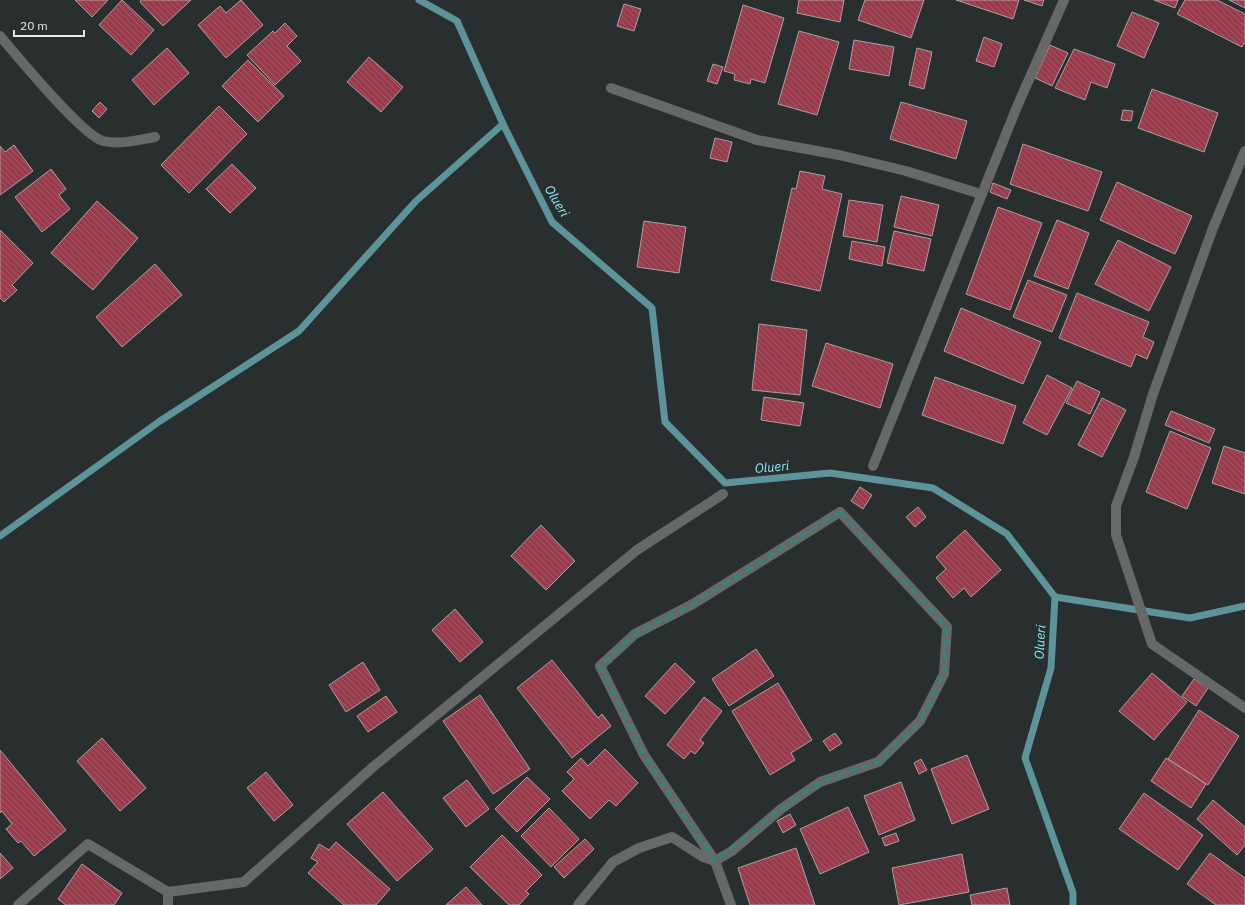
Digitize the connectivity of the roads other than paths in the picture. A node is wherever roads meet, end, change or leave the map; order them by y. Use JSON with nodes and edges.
{"nodes":[{"id":1,"x":1064,"y":0,"type":"edge"},
{"id":2,"x":0,"y":36,"type":"edge"},
{"id":3,"x":611,"y":88,"type":"dead end"},
{"id":4,"x":155,"y":137,"type":"dead end"},
{"id":5,"x":1245,"y":151,"type":"edge"},
{"id":6,"x":981,"y":194,"type":"junction"},
{"id":7,"x":873,"y":466,"type":"dead end"},
{"id":8,"x":723,"y":494,"type":"dead end"},
{"id":9,"x":1245,"y":708,"type":"edge"},
{"id":10,"x":715,"y":861,"type":"junction"},
{"id":11,"x":168,"y":892,"type":"junction"},
{"id":12,"x":18,"y":905,"type":"edge"},
{"id":13,"x":168,"y":905,"type":"edge"},
{"id":14,"x":578,"y":905,"type":"edge"},
{"id":15,"x":731,"y":905,"type":"edge"}],
"edges":[{"from":1,"to":6,"type":"street"},
{"from":2,"to":4,"type":"street"},
{"from":3,"to":6,"type":"street"},
{"from":5,"to":9,"type":"street"},
{"from":6,"to":7,"type":"street"},
{"from":8,"to":11,"type":"street"},
{"from":10,"to":10,"type":"street"},
{"from":10,"to":14,"type":"street"},
{"from":10,"to":15,"type":"street"},
{"from":11,"to":12,"type":"street"},
{"from":11,"to":13,"type":"street"}]}
